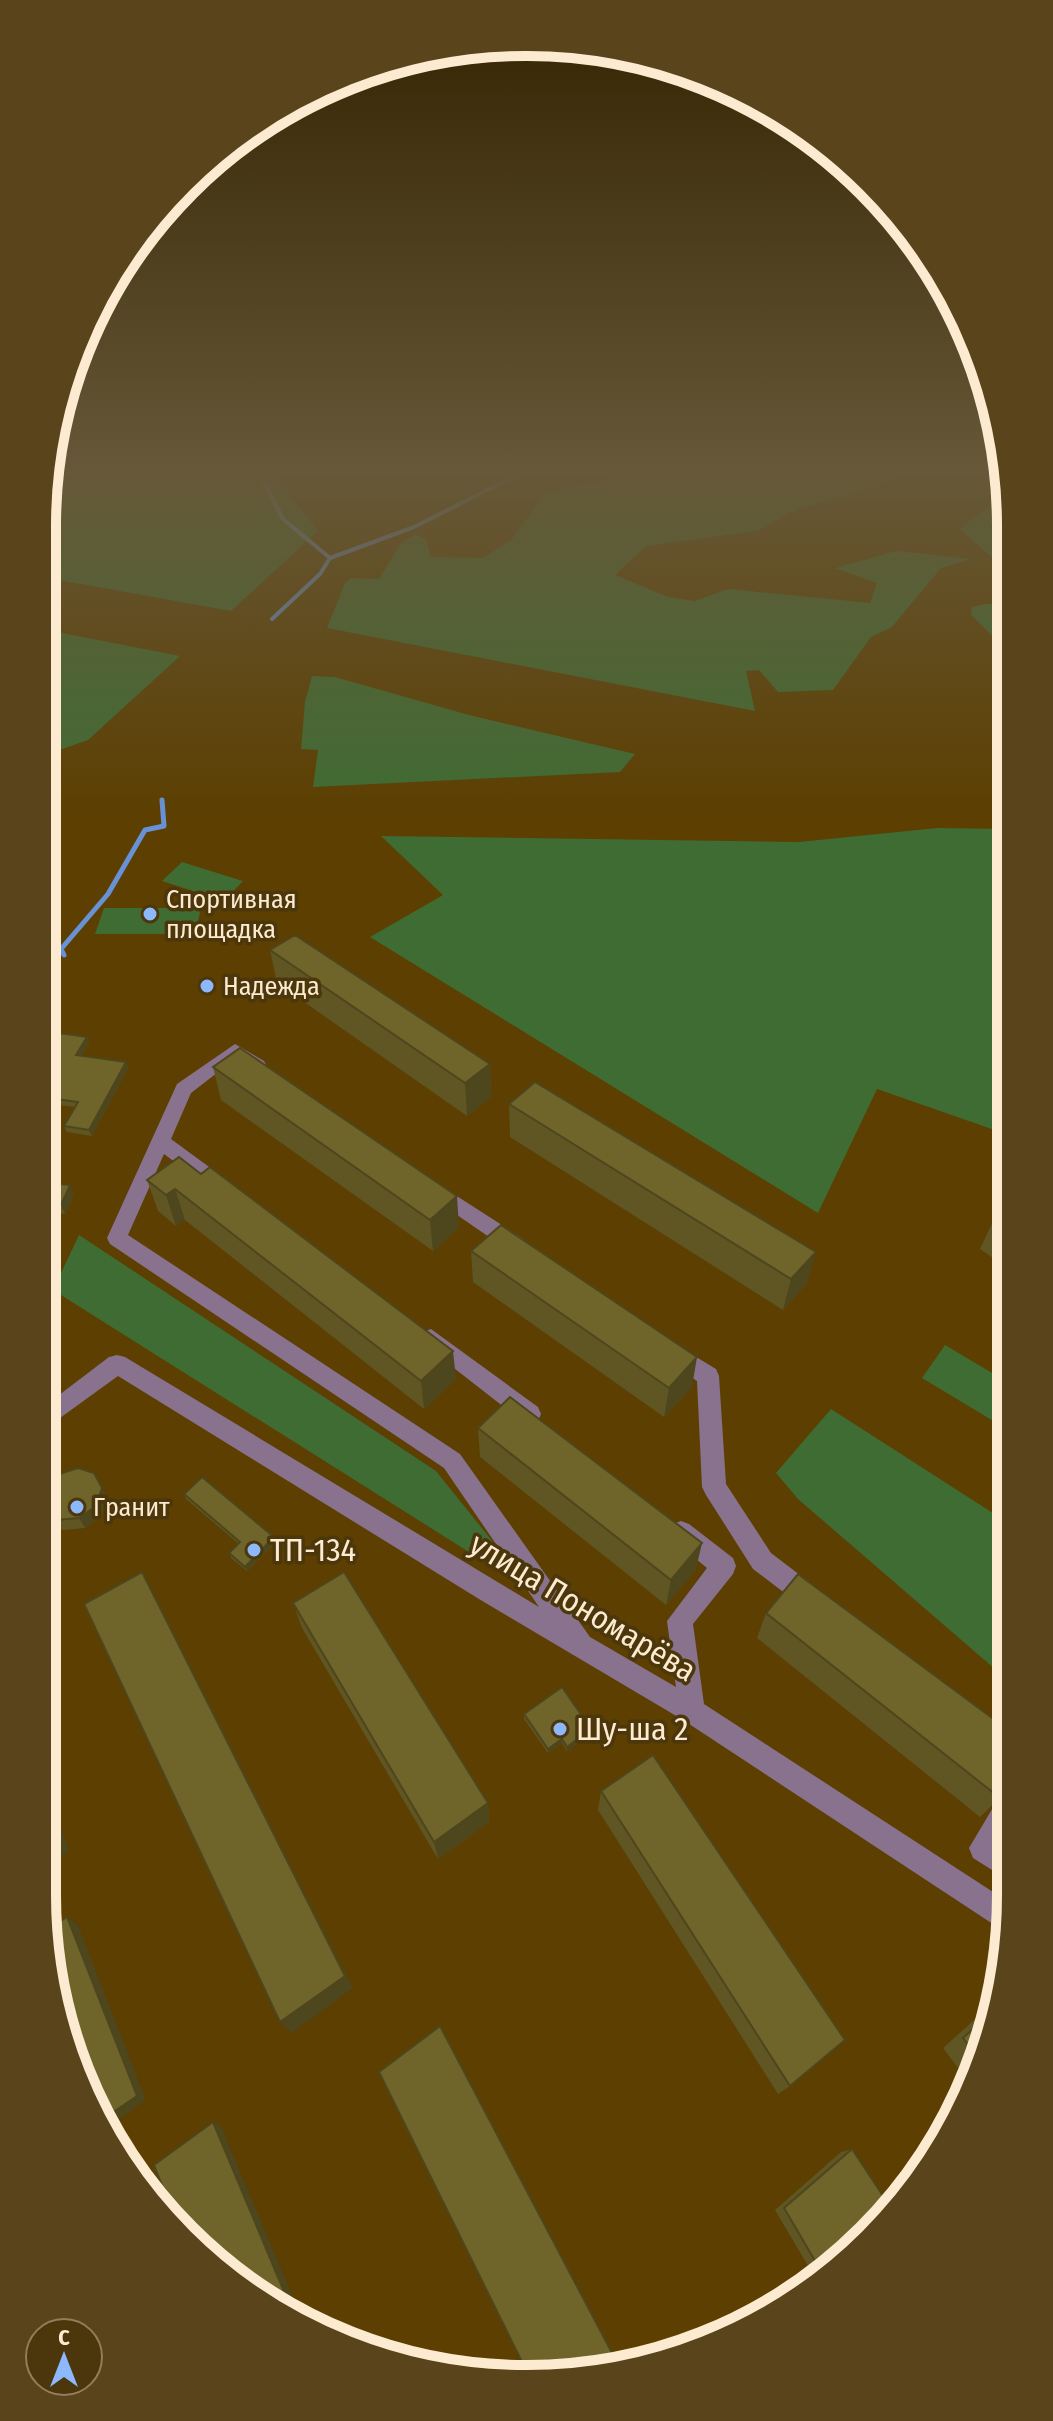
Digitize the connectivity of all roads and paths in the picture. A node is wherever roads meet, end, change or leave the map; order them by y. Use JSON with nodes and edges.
{"nodes":[{"id":1,"x":273,"y":1076,"type":"edge"},
{"id":2,"x":161,"y":1142,"type":"junction"},
{"id":3,"x":421,"y":1180,"type":"edge"},
{"id":4,"x":248,"y":1205,"type":"edge"},
{"id":5,"x":539,"y":1260,"type":"edge"},
{"id":6,"x":411,"y":1323,"type":"edge"},
{"id":7,"x":656,"y":1340,"type":"edge"},
{"id":8,"x":56,"y":1410,"type":"edge"},
{"id":9,"x":551,"y":1431,"type":"edge"},
{"id":10,"x":662,"y":1518,"type":"edge"},
{"id":11,"x":824,"y":1608,"type":"edge"},
{"id":12,"x":581,"y":1646,"type":"junction"},
{"id":13,"x":692,"y":1711,"type":"junction"},
{"id":14,"x":997,"y":1826,"type":"edge"},
{"id":15,"x":997,"y":1858,"type":"edge"},
{"id":16,"x":996,"y":1911,"type":"edge"}],
"edges":[{"from":1,"to":2,"type":"street"},
{"from":2,"to":4,"type":"street"},
{"from":2,"to":12,"type":"street"},
{"from":3,"to":5,"type":"street"},
{"from":6,"to":9,"type":"street"},
{"from":7,"to":11,"type":"street"},
{"from":8,"to":12,"type":"street","name":"улица Пономарёва"},
{"from":10,"to":13,"type":"street"},
{"from":12,"to":13,"type":"street","name":"улица Пономарёва"},
{"from":13,"to":16,"type":"street","name":"улица Пономарёва"},
{"from":14,"to":15,"type":"street"}]}
